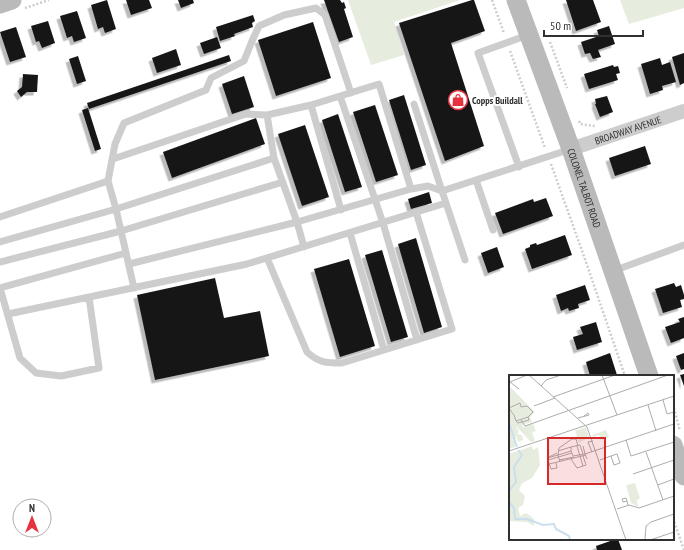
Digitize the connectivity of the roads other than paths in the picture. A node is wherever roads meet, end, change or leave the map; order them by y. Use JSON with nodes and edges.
{"nodes":[{"id":1,"x":12,"y":0,"type":"edge"},
{"id":2,"x":516,"y":0,"type":"edge"},
{"id":3,"x":0,"y":4,"type":"edge"},
{"id":4,"x":529,"y":35,"type":"junction"},
{"id":5,"x":351,"y":93,"type":"junction"},
{"id":6,"x":340,"y":96,"type":"junction"},
{"id":7,"x":414,"y":104,"type":"dead end"},
{"id":8,"x":311,"y":106,"type":"junction"},
{"id":9,"x":684,"y":111,"type":"edge"},
{"id":10,"x":267,"y":115,"type":"junction"},
{"id":11,"x":571,"y":148,"type":"junction"},
{"id":12,"x":274,"y":158,"type":"junction"},
{"id":13,"x":113,"y":159,"type":"junction"},
{"id":14,"x":519,"y":167,"type":"junction"},
{"id":15,"x":476,"y":180,"type":"junction"},
{"id":16,"x":108,"y":181,"type":"junction"},
{"id":17,"x":283,"y":182,"type":"junction"},
{"id":18,"x":410,"y":188,"type":"junction"},
{"id":19,"x":442,"y":191,"type":"junction"},
{"id":20,"x":375,"y":199,"type":"junction"},
{"id":21,"x":446,"y":203,"type":"junction"},
{"id":22,"x":116,"y":209,"type":"junction"},
{"id":23,"x":341,"y":210,"type":"junction"},
{"id":24,"x":416,"y":212,"type":"junction"},
{"id":25,"x":0,"y":217,"type":"edge"},
{"id":26,"x":297,"y":222,"type":"junction"},
{"id":27,"x":383,"y":223,"type":"junction"},
{"id":28,"x":493,"y":230,"type":"dead end"},
{"id":29,"x":121,"y":231,"type":"junction"},
{"id":30,"x":350,"y":233,"type":"junction"},
{"id":31,"x":0,"y":242,"type":"edge"},
{"id":32,"x":684,"y":245,"type":"edge"},
{"id":33,"x":304,"y":247,"type":"junction"},
{"id":34,"x":126,"y":253,"type":"junction"},
{"id":35,"x":267,"y":258,"type":"junction"},
{"id":36,"x":465,"y":260,"type":"dead end"},
{"id":37,"x":0,"y":262,"type":"edge"},
{"id":38,"x":129,"y":264,"type":"junction"},
{"id":39,"x":613,"y":271,"type":"junction"},
{"id":40,"x":0,"y":288,"type":"edge"},
{"id":41,"x":134,"y":288,"type":"junction"},
{"id":42,"x":89,"y":297,"type":"junction"},
{"id":43,"x":8,"y":314,"type":"junction"},
{"id":44,"x":417,"y":340,"type":"junction"},
{"id":45,"x":384,"y":350,"type":"junction"},
{"id":46,"x":649,"y":375,"type":"edge"},
{"id":47,"x":674,"y":448,"type":"edge"},
{"id":48,"x":684,"y":476,"type":"edge"}],
"edges":[{"from":1,"to":3,"type":"main road"},
{"from":2,"to":4,"type":"main road","name":"COLONEL TALBOT ROAD"},
{"from":4,"to":11,"type":"main road","name":"COLONEL TALBOT ROAD"},
{"from":4,"to":14,"type":"lane"},
{"from":5,"to":6,"type":"lane"},
{"from":5,"to":13,"type":"lane"},
{"from":5,"to":18,"type":"lane"},
{"from":6,"to":8,"type":"lane"},
{"from":6,"to":20,"type":"lane"},
{"from":7,"to":19,"type":"lane"},
{"from":8,"to":10,"type":"lane"},
{"from":8,"to":23,"type":"lane"},
{"from":9,"to":11,"type":"street","name":"BROADWAY AVENUE"},
{"from":10,"to":12,"type":"lane"},
{"from":10,"to":13,"type":"lane"},
{"from":11,"to":14,"type":"lane"},
{"from":11,"to":39,"type":"main road","name":"COLONEL TALBOT ROAD"},
{"from":12,"to":17,"type":"lane"},
{"from":12,"to":22,"type":"lane"},
{"from":13,"to":16,"type":"lane"},
{"from":14,"to":15,"type":"lane"},
{"from":15,"to":19,"type":"lane"},
{"from":15,"to":28,"type":"lane"},
{"from":16,"to":22,"type":"lane"},
{"from":16,"to":25,"type":"lane"},
{"from":17,"to":26,"type":"lane"},
{"from":17,"to":29,"type":"lane"},
{"from":18,"to":19,"type":"lane"},
{"from":18,"to":20,"type":"lane"},
{"from":19,"to":21,"type":"lane"},
{"from":20,"to":23,"type":"lane"},
{"from":20,"to":27,"type":"lane"},
{"from":21,"to":24,"type":"lane"},
{"from":21,"to":36,"type":"lane"},
{"from":22,"to":29,"type":"lane"},
{"from":22,"to":31,"type":"lane"},
{"from":23,"to":26,"type":"lane"},
{"from":24,"to":27,"type":"lane"},
{"from":24,"to":44,"type":"lane"},
{"from":26,"to":33,"type":"lane"},
{"from":26,"to":38,"type":"lane"},
{"from":27,"to":30,"type":"lane"},
{"from":27,"to":44,"type":"lane"},
{"from":29,"to":34,"type":"lane"},
{"from":29,"to":37,"type":"lane"},
{"from":30,"to":33,"type":"lane"},
{"from":30,"to":45,"type":"lane"},
{"from":32,"to":39,"type":"lane"},
{"from":33,"to":35,"type":"lane"},
{"from":34,"to":38,"type":"lane"},
{"from":34,"to":40,"type":"lane"},
{"from":35,"to":41,"type":"lane"},
{"from":35,"to":45,"type":"lane"},
{"from":38,"to":41,"type":"lane"},
{"from":39,"to":46,"type":"main road","name":"COLONEL TALBOT ROAD"},
{"from":40,"to":43,"type":"lane"},
{"from":41,"to":42,"type":"lane"},
{"from":42,"to":43,"type":"lane"},
{"from":42,"to":43,"type":"lane"},
{"from":44,"to":45,"type":"lane"},
{"from":47,"to":48,"type":"main road"}]}
